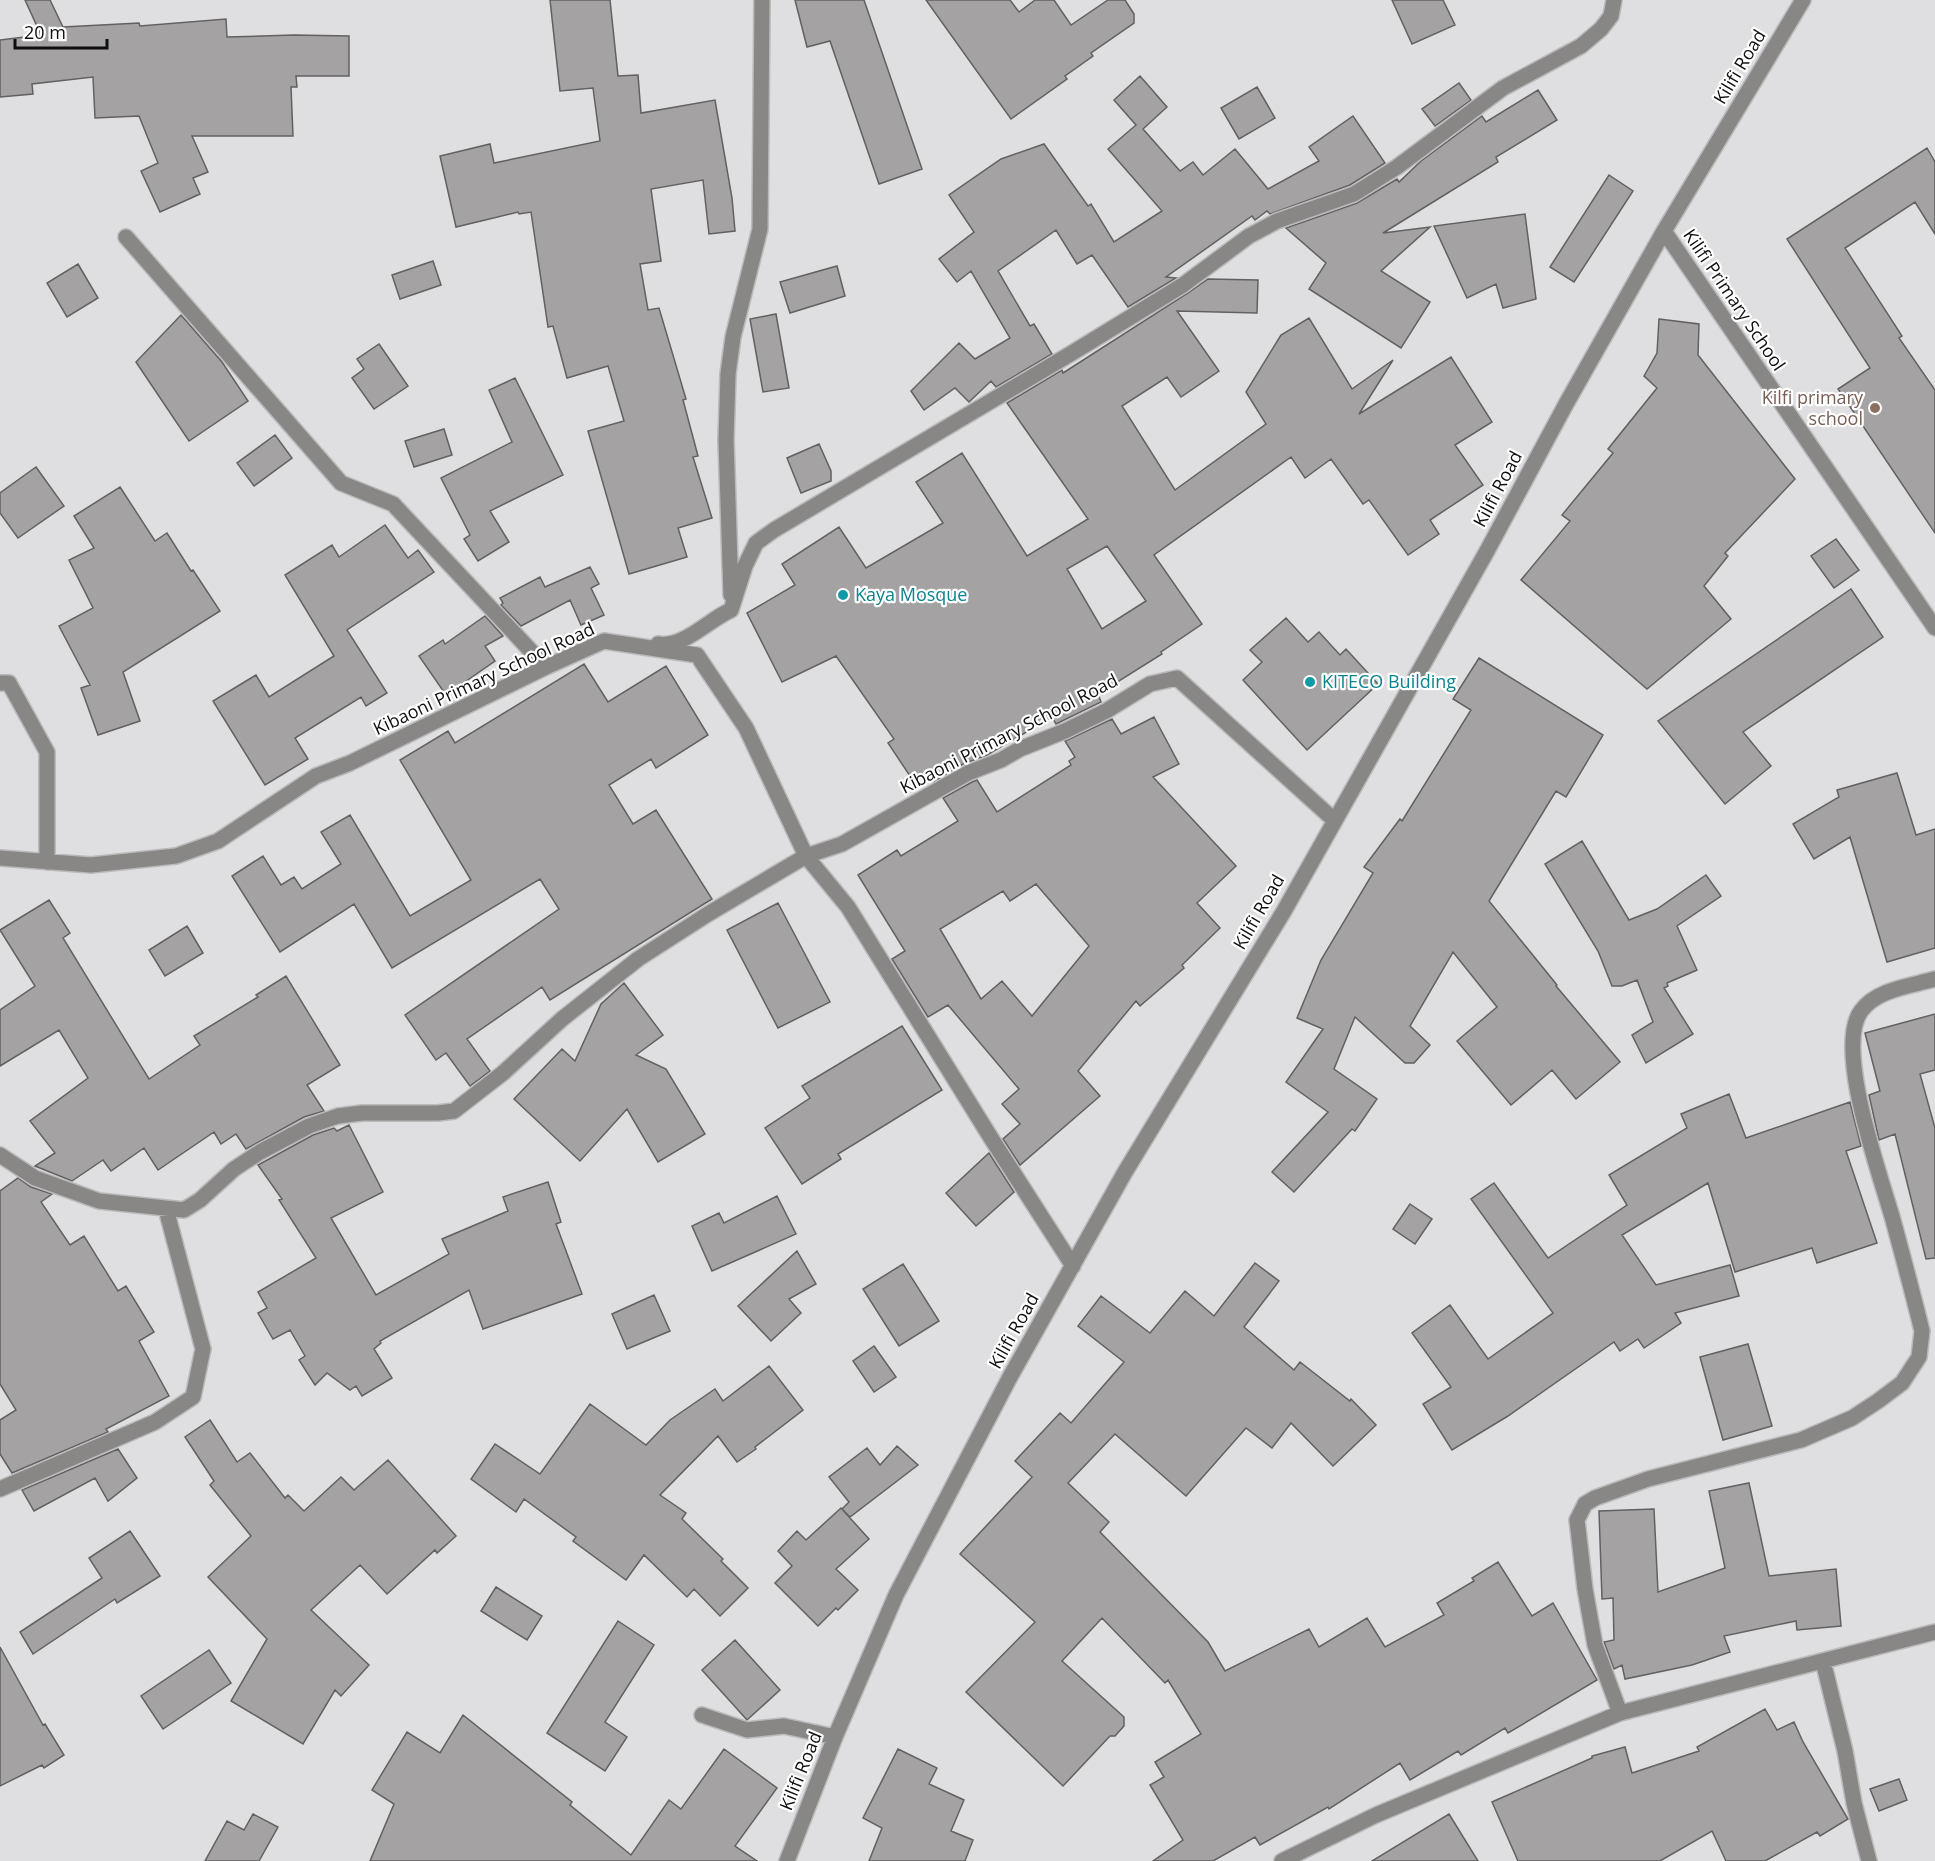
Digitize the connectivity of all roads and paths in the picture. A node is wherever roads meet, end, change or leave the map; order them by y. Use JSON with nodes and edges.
{"nodes":[{"id":1,"x":762,"y":0,"type":"edge"},
{"id":2,"x":1614,"y":0,"type":"edge"},
{"id":3,"x":1803,"y":0,"type":"edge"},
{"id":4,"x":1664,"y":231,"type":"junction"},
{"id":5,"x":126,"y":237,"type":"dead end"},
{"id":6,"x":731,"y":610,"type":"junction"},
{"id":7,"x":1935,"y":628,"type":"edge"},
{"id":8,"x":604,"y":641,"type":"junction"},
{"id":9,"x":546,"y":667,"type":"junction"},
{"id":10,"x":0,"y":683,"type":"edge"},
{"id":11,"x":1334,"y":820,"type":"junction"},
{"id":12,"x":806,"y":856,"type":"junction"},
{"id":13,"x":0,"y":858,"type":"edge"},
{"id":14,"x":47,"y":862,"type":"junction"},
{"id":15,"x":1935,"y":979,"type":"edge"},
{"id":16,"x":0,"y":1155,"type":"edge"},
{"id":17,"x":166,"y":1209,"type":"junction"},
{"id":18,"x":1073,"y":1266,"type":"junction"},
{"id":19,"x":0,"y":1488,"type":"edge"},
{"id":20,"x":1935,"y":1632,"type":"edge"},
{"id":21,"x":1823,"y":1661,"type":"junction"},
{"id":22,"x":1620,"y":1713,"type":"junction"},
{"id":23,"x":702,"y":1715,"type":"dead end"},
{"id":24,"x":836,"y":1737,"type":"junction"},
{"id":25,"x":786,"y":1861,"type":"edge"},
{"id":26,"x":1282,"y":1861,"type":"edge"},
{"id":27,"x":1869,"y":1861,"type":"edge"}],
"edges":[{"from":1,"to":6,"type":"street"},
{"from":2,"to":6,"type":"street"},
{"from":3,"to":4,"type":"street","name":"Kilifi Road"},
{"from":4,"to":7,"type":"street","name":"Kilifi Primary School"},
{"from":4,"to":11,"type":"street","name":"Kilifi Road"},
{"from":5,"to":9,"type":"street"},
{"from":6,"to":8,"type":"street"},
{"from":8,"to":9,"type":"street","name":"Kibaoni Primary School Road"},
{"from":8,"to":12,"type":"street","name":"Kibaoni Primary School Road"},
{"from":9,"to":14,"type":"street","name":"Kibaoni Primary School Road"},
{"from":10,"to":14,"type":"street"},
{"from":11,"to":12,"type":"street","name":"Kibaoni Primary School Road"},
{"from":11,"to":18,"type":"street","name":"Kilifi Road"},
{"from":12,"to":17,"type":"street"},
{"from":12,"to":18,"type":"street"},
{"from":13,"to":14,"type":"street","name":"Kibaoni Primary School Road"},
{"from":15,"to":22,"type":"street"},
{"from":16,"to":17,"type":"street"},
{"from":17,"to":19,"type":"street"},
{"from":18,"to":24,"type":"street","name":"Kilifi Road"},
{"from":20,"to":21,"type":"street"},
{"from":21,"to":22,"type":"street"},
{"from":21,"to":27,"type":"street"},
{"from":22,"to":26,"type":"street"},
{"from":23,"to":24,"type":"street"},
{"from":24,"to":25,"type":"street","name":"Kilifi Road"}]}
